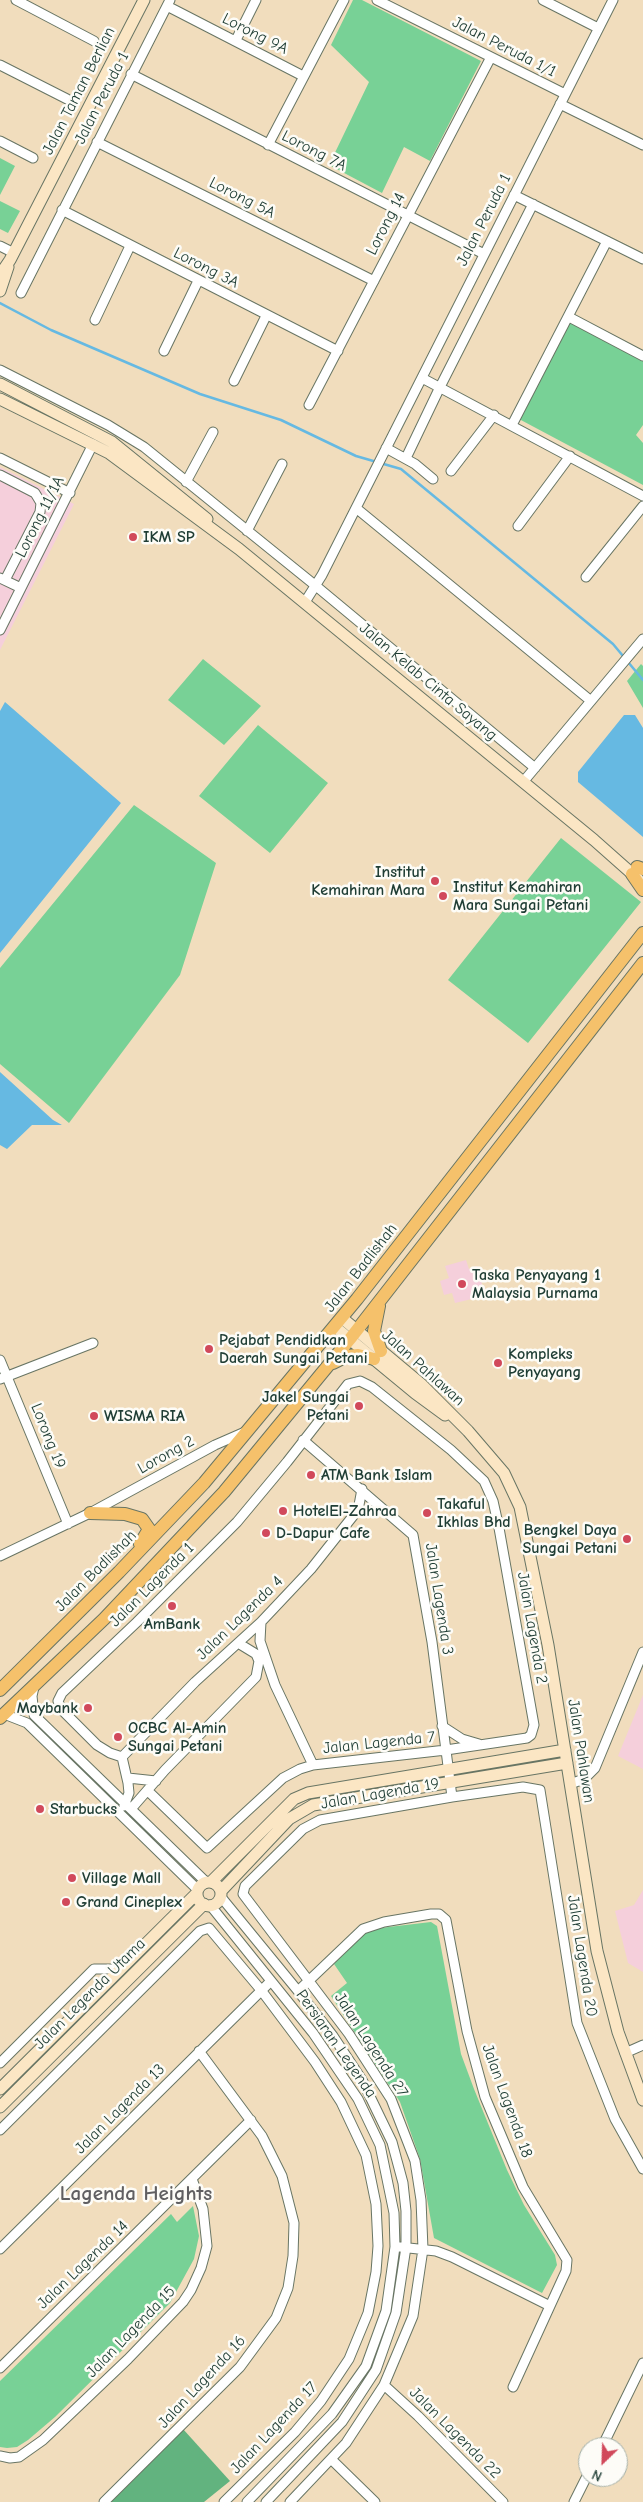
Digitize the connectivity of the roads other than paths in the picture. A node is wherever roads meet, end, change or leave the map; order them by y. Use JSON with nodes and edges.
{"nodes":[{"id":1,"x":16,"y":0,"type":"edge"},
{"id":2,"x":144,"y":0,"type":"edge"},
{"id":3,"x":256,"y":0,"type":"edge"},
{"id":4,"x":344,"y":0,"type":"edge"},
{"id":5,"x":377,"y":0,"type":"edge"},
{"id":6,"x":543,"y":0,"type":"edge"},
{"id":7,"x":613,"y":0,"type":"edge"},
{"id":8,"x":168,"y":3,"type":"edge"},
{"id":9,"x":598,"y":28,"type":"junction"},
{"id":10,"x":94,"y":40,"type":"dead end"},
{"id":11,"x":236,"y":40,"type":"junction"},
{"id":12,"x":491,"y":58,"type":"junction"},
{"id":13,"x":0,"y":65,"type":"edge"},
{"id":14,"x":131,"y":74,"type":"junction"},
{"id":15,"x":303,"y":76,"type":"junction"},
{"id":16,"x":565,"y":94,"type":"junction"},
{"id":17,"x":67,"y":99,"type":"dead end"},
{"id":18,"x":560,"y":104,"type":"junction"},
{"id":19,"x":0,"y":141,"type":"edge"},
{"id":20,"x":96,"y":142,"type":"junction"},
{"id":21,"x":268,"y":145,"type":"junction"},
{"id":22,"x":643,"y":145,"type":"edge"},
{"id":23,"x":33,"y":158,"type":"dead end"},
{"id":24,"x":514,"y":195,"type":"junction"},
{"id":25,"x":534,"y":204,"type":"junction"},
{"id":26,"x":62,"y":210,"type":"junction"},
{"id":27,"x":407,"y":216,"type":"junction"},
{"id":28,"x":607,"y":241,"type":"junction"},
{"id":29,"x":0,"y":246,"type":"edge"},
{"id":30,"x":130,"y":246,"type":"junction"},
{"id":31,"x":484,"y":254,"type":"junction"},
{"id":32,"x":12,"y":257,"type":"junction"},
{"id":33,"x":643,"y":259,"type":"edge"},
{"id":34,"x":198,"y":281,"type":"junction"},
{"id":35,"x":374,"y":281,"type":"junction"},
{"id":36,"x":1,"y":284,"type":"edge"},
{"id":37,"x":21,"y":293,"type":"dead end"},
{"id":38,"x":266,"y":316,"type":"junction"},
{"id":39,"x":569,"y":317,"type":"junction"},
{"id":40,"x":95,"y":320,"type":"dead end"},
{"id":41,"x":164,"y":351,"type":"dead end"},
{"id":42,"x":338,"y":351,"type":"junction"},
{"id":43,"x":643,"y":356,"type":"edge"},
{"id":44,"x":0,"y":370,"type":"edge"},
{"id":45,"x":422,"y":378,"type":"junction"},
{"id":46,"x":234,"y":381,"type":"dead end"},
{"id":47,"x":0,"y":384,"type":"edge"},
{"id":48,"x":440,"y":387,"type":"junction"},
{"id":49,"x":0,"y":400,"type":"edge"},
{"id":50,"x":310,"y":405,"type":"dead end"},
{"id":51,"x":494,"y":415,"type":"junction"},
{"id":52,"x":512,"y":425,"type":"junction"},
{"id":53,"x":213,"y":432,"type":"dead end"},
{"id":54,"x":93,"y":444,"type":"junction"},
{"id":55,"x":385,"y":451,"type":"junction"},
{"id":56,"x":570,"y":456,"type":"junction"},
{"id":57,"x":0,"y":458,"type":"edge"},
{"id":58,"x":406,"y":458,"type":"junction"},
{"id":59,"x":282,"y":464,"type":"dead end"},
{"id":60,"x":451,"y":470,"type":"dead end"},
{"id":61,"x":0,"y":475,"type":"edge"},
{"id":62,"x":433,"y":479,"type":"dead end"},
{"id":63,"x":186,"y":482,"type":"junction"},
{"id":64,"x":70,"y":493,"type":"junction"},
{"id":65,"x":643,"y":496,"type":"edge"},
{"id":66,"x":643,"y":506,"type":"edge"},
{"id":67,"x":356,"y":508,"type":"junction"},
{"id":68,"x":518,"y":526,"type":"dead end"},
{"id":69,"x":247,"y":531,"type":"junction"},
{"id":70,"x":239,"y":549,"type":"junction"},
{"id":71,"x":586,"y":577,"type":"dead end"},
{"id":72,"x":2,"y":579,"type":"edge"},
{"id":73,"x":316,"y":586,"type":"junction"},
{"id":74,"x":21,"y":588,"type":"junction"},
{"id":75,"x":305,"y":602,"type":"junction"},
{"id":76,"x":0,"y":630,"type":"edge"},
{"id":77,"x":643,"y":639,"type":"edge"},
{"id":78,"x":592,"y":701,"type":"junction"},
{"id":79,"x":535,"y":768,"type":"junction"},
{"id":80,"x":523,"y":782,"type":"junction"},
{"id":81,"x":639,"y":871,"type":"edge"},
{"id":82,"x":643,"y":884,"type":"edge"},
{"id":83,"x":643,"y":890,"type":"edge"},
{"id":84,"x":643,"y":933,"type":"edge"},
{"id":85,"x":643,"y":963,"type":"edge"},
{"id":86,"x":380,"y":1301,"type":"junction"},
{"id":87,"x":339,"y":1323,"type":"junction"},
{"id":88,"x":354,"y":1335,"type":"junction"},
{"id":89,"x":92,"y":1343,"type":"dead end"},
{"id":90,"x":377,"y":1355,"type":"junction"},
{"id":91,"x":0,"y":1360,"type":"edge"},
{"id":92,"x":328,"y":1366,"type":"junction"},
{"id":93,"x":4,"y":1377,"type":"edge"},
{"id":94,"x":360,"y":1381,"type":"joint"},
{"id":95,"x":248,"y":1431,"type":"junction"},
{"id":96,"x":304,"y":1440,"type":"junction"},
{"id":97,"x":362,"y":1489,"type":"junction"},
{"id":98,"x":95,"y":1511,"type":"junction"},
{"id":99,"x":68,"y":1524,"type":"junction"},
{"id":100,"x":0,"y":1556,"type":"edge"},
{"id":101,"x":119,"y":1572,"type":"junction"},
{"id":102,"x":261,"y":1622,"type":"junction"},
{"id":103,"x":238,"y":1642,"type":"junction"},
{"id":104,"x":643,"y":1652,"type":"edge"},
{"id":105,"x":256,"y":1677,"type":"junction"},
{"id":106,"x":275,"y":1685,"type":"junction"},
{"id":107,"x":34,"y":1687,"type":"junction"},
{"id":108,"x":0,"y":1690,"type":"edge"},
{"id":109,"x":2,"y":1716,"type":"edge"},
{"id":110,"x":442,"y":1726,"type":"junction"},
{"id":111,"x":482,"y":1745,"type":"junction"},
{"id":112,"x":446,"y":1750,"type":"junction"},
{"id":113,"x":565,"y":1750,"type":"junction"},
{"id":114,"x":122,"y":1757,"type":"junction"},
{"id":115,"x":567,"y":1763,"type":"junction"},
{"id":116,"x":313,"y":1765,"type":"junction"},
{"id":117,"x":449,"y":1770,"type":"junction"},
{"id":118,"x":128,"y":1778,"type":"junction"},
{"id":119,"x":156,"y":1781,"type":"junction"},
{"id":120,"x":450,"y":1782,"type":"junction"},
{"id":121,"x":570,"y":1784,"type":"junction"},
{"id":122,"x":148,"y":1791,"type":"junction"},
{"id":123,"x":542,"y":1794,"type":"joint"},
{"id":124,"x":452,"y":1797,"type":"junction"},
{"id":125,"x":128,"y":1807,"type":"junction"},
{"id":126,"x":118,"y":1812,"type":"junction"},
{"id":127,"x":245,"y":1886,"type":"joint"},
{"id":128,"x":203,"y":1887,"type":"junction"},
{"id":129,"x":221,"y":1894,"type":"junction"},
{"id":130,"x":207,"y":1905,"type":"junction"},
{"id":131,"x":120,"y":1968,"type":"junction"},
{"id":132,"x":309,"y":1980,"type":"junction"},
{"id":133,"x":271,"y":1981,"type":"junction"},
{"id":134,"x":261,"y":1990,"type":"junction"},
{"id":135,"x":298,"y":1991,"type":"junction"},
{"id":136,"x":643,"y":2045,"type":"edge"},
{"id":137,"x":199,"y":2051,"type":"junction"},
{"id":138,"x":625,"y":2053,"type":"junction"},
{"id":139,"x":0,"y":2063,"type":"edge"},
{"id":140,"x":0,"y":2088,"type":"edge"},
{"id":141,"x":643,"y":2100,"type":"edge"},
{"id":142,"x":0,"y":2107,"type":"edge"},
{"id":143,"x":251,"y":2120,"type":"junction"},
{"id":144,"x":0,"y":2130,"type":"edge"},
{"id":145,"x":643,"y":2169,"type":"edge"},
{"id":146,"x":192,"y":2179,"type":"junction"},
{"id":147,"x":395,"y":2247,"type":"junction"},
{"id":148,"x":406,"y":2247,"type":"junction"},
{"id":149,"x":0,"y":2249,"type":"edge"},
{"id":150,"x":423,"y":2249,"type":"junction"},
{"id":151,"x":550,"y":2306,"type":"junction"},
{"id":152,"x":643,"y":2363,"type":"edge"},
{"id":153,"x":0,"y":2368,"type":"edge"},
{"id":154,"x":384,"y":2385,"type":"junction"},
{"id":155,"x":513,"y":2387,"type":"dead end"},
{"id":156,"x":607,"y":2437,"type":"edge"},
{"id":157,"x":0,"y":2456,"type":"edge"},
{"id":158,"x":332,"y":2460,"type":"junction"},
{"id":159,"x":582,"y":2487,"type":"edge"},
{"id":160,"x":104,"y":2502,"type":"edge"},
{"id":161,"x":224,"y":2502,"type":"edge"},
{"id":162,"x":247,"y":2502,"type":"edge"},
{"id":163,"x":266,"y":2502,"type":"edge"},
{"id":164,"x":290,"y":2502,"type":"edge"},
{"id":165,"x":375,"y":2502,"type":"edge"},
{"id":166,"x":503,"y":2502,"type":"edge"},
{"id":167,"x":574,"y":2502,"type":"edge"}],
"edges":[{"from":1,"to":10,"type":"street"},
{"from":2,"to":32,"type":"street","name":"Jalan Taman Berlian"},
{"from":3,"to":11,"type":"street"},
{"from":4,"to":15,"type":"street"},
{"from":5,"to":12,"type":"street","name":"Jalan Peruda 1/1"},
{"from":6,"to":9,"type":"street"},
{"from":7,"to":9,"type":"street","name":"Jalan Peruda 1"},
{"from":8,"to":11,"type":"street","name":"Lorong 9A"},
{"from":8,"to":14,"type":"street","name":"Jalan Peruda 1"},
{"from":9,"to":16,"type":"street","name":"Jalan Peruda 1"},
{"from":11,"to":15,"type":"street","name":"Lorong 9A"},
{"from":12,"to":16,"type":"street","name":"Jalan Peruda 1/1"},
{"from":12,"to":27,"type":"street","name":"Lorong 14"},
{"from":13,"to":17,"type":"street"},
{"from":14,"to":20,"type":"street","name":"Jalan Peruda 1"},
{"from":14,"to":21,"type":"street","name":"Lorong 7A"},
{"from":15,"to":21,"type":"street"},
{"from":16,"to":18,"type":"street","name":"Jalan Peruda 1"},
{"from":18,"to":22,"type":"street"},
{"from":18,"to":24,"type":"street","name":"Jalan Peruda 1"},
{"from":19,"to":23,"type":"street"},
{"from":20,"to":26,"type":"street","name":"Jalan Peruda 1"},
{"from":20,"to":35,"type":"street","name":"Lorong 5A"},
{"from":21,"to":27,"type":"street","name":"Lorong 7A"},
{"from":24,"to":25,"type":"street"},
{"from":24,"to":31,"type":"street","name":"Jalan Peruda 1"},
{"from":25,"to":28,"type":"street"},
{"from":25,"to":48,"type":"street"},
{"from":26,"to":30,"type":"street","name":"Lorong 3A"},
{"from":26,"to":37,"type":"street","name":"Jalan Peruda 1"},
{"from":27,"to":31,"type":"street","name":"Lorong 7A"},
{"from":27,"to":35,"type":"street","name":"Lorong 14"},
{"from":28,"to":33,"type":"street"},
{"from":28,"to":39,"type":"street"},
{"from":29,"to":32,"type":"street"},
{"from":30,"to":34,"type":"street","name":"Lorong 3A"},
{"from":30,"to":40,"type":"street"},
{"from":31,"to":45,"type":"street","name":"Jalan Peruda 1"},
{"from":32,"to":36,"type":"street","name":"Jalan Taman Berlian"},
{"from":34,"to":38,"type":"street","name":"Lorong 3A"},
{"from":34,"to":41,"type":"street"},
{"from":35,"to":42,"type":"street","name":"Lorong 14"},
{"from":38,"to":42,"type":"street","name":"Lorong 3A"},
{"from":38,"to":46,"type":"street"},
{"from":39,"to":43,"type":"street"},
{"from":39,"to":52,"type":"street"},
{"from":42,"to":50,"type":"street","name":"Lorong 14"},
{"from":44,"to":63,"type":"street"},
{"from":45,"to":48,"type":"street"},
{"from":45,"to":55,"type":"street","name":"Jalan Peruda 1"},
{"from":47,"to":70,"type":"street","name":"Jalan Kelab Cinta Sayang"},
{"from":48,"to":51,"type":"street"},
{"from":48,"to":58,"type":"street"},
{"from":49,"to":54,"type":"street","name":"Jalan Kelab Cinta Sayang"},
{"from":51,"to":52,"type":"street"},
{"from":51,"to":60,"type":"street"},
{"from":52,"to":56,"type":"street"},
{"from":53,"to":63,"type":"street"},
{"from":54,"to":64,"type":"street","name":"Lorong 11/1A"},
{"from":54,"to":70,"type":"street","name":"Jalan Kelab Cinta Sayang"},
{"from":55,"to":58,"type":"street"},
{"from":55,"to":67,"type":"street","name":"Jalan Peruda 1"},
{"from":56,"to":65,"type":"street"},
{"from":56,"to":68,"type":"street"},
{"from":57,"to":64,"type":"street"},
{"from":58,"to":62,"type":"street"},
{"from":59,"to":69,"type":"street"},
{"from":61,"to":72,"type":"street"},
{"from":63,"to":69,"type":"street"},
{"from":64,"to":74,"type":"street","name":"Lorong 11/1A"},
{"from":66,"to":71,"type":"street"},
{"from":67,"to":73,"type":"street","name":"Jalan Peruda 1"},
{"from":67,"to":78,"type":"street"},
{"from":69,"to":73,"type":"street"},
{"from":70,"to":75,"type":"street","name":"Jalan Kelab Cinta Sayang"},
{"from":72,"to":74,"type":"street"},
{"from":73,"to":75,"type":"street","name":"Jalan Peruda 1"},
{"from":73,"to":79,"type":"street"},
{"from":74,"to":76,"type":"street","name":"Lorong 11/1A"},
{"from":75,"to":80,"type":"street","name":"Jalan Kelab Cinta Sayang"},
{"from":77,"to":78,"type":"street"},
{"from":78,"to":79,"type":"street"},
{"from":79,"to":80,"type":"street"},
{"from":80,"to":81,"type":"street","name":"Jalan Kelab Cinta Sayang"},
{"from":81,"to":82,"type":"street","name":"Jalan Kelab Cinta Sayang"},
{"from":81,"to":83,"type":"main road"},
{"from":84,"to":87,"type":"main road","name":"Jalan Badlishah"},
{"from":85,"to":86,"type":"main road"},
{"from":86,"to":88,"type":"main road"},
{"from":86,"to":90,"type":"main road"},
{"from":87,"to":88,"type":"street","name":"Jalan Pahlawan"},
{"from":87,"to":95,"type":"main road","name":"Jalan Badlishah"},
{"from":88,"to":90,"type":"street","name":"Jalan Pahlawan"},
{"from":88,"to":92,"type":"main road"},
{"from":89,"to":93,"type":"street"},
{"from":90,"to":92,"type":"main road"},
{"from":90,"to":113,"type":"street","name":"Jalan Pahlawan"},
{"from":91,"to":93,"type":"street","name":"Lorong 19"},
{"from":92,"to":107,"type":"main road"},
{"from":93,"to":99,"type":"street","name":"Lorong 19"},
{"from":94,"to":96,"type":"street","name":"Jalan Lagenda 1"},
{"from":94,"to":111,"type":"street","name":"Jalan Lagenda 2"},
{"from":95,"to":98,"type":"street","name":"Lorong 2"},
{"from":95,"to":101,"type":"main road","name":"Jalan Badlishah"},
{"from":96,"to":97,"type":"street","name":"Jalan Lagenda 3"},
{"from":96,"to":114,"type":"street","name":"Jalan Lagenda 1"},
{"from":97,"to":102,"type":"street","name":"Jalan Lagenda 4"},
{"from":97,"to":110,"type":"street","name":"Jalan Lagenda 3"},
{"from":98,"to":99,"type":"street","name":"Lorong 2"},
{"from":98,"to":101,"type":"main road"},
{"from":99,"to":100,"type":"street","name":"Lorong 2"},
{"from":101,"to":108,"type":"main road","name":"Jalan Badlishah"},
{"from":102,"to":103,"type":"street","name":"Jalan Lagenda 4"},
{"from":102,"to":106,"type":"street","name":"Jalan Lagenda 7"},
{"from":103,"to":105,"type":"street"},
{"from":103,"to":114,"type":"street","name":"Jalan Lagenda 4"},
{"from":104,"to":121,"type":"street"},
{"from":105,"to":106,"type":"street"},
{"from":105,"to":119,"type":"street"},
{"from":106,"to":116,"type":"street","name":"Jalan Lagenda 7"},
{"from":107,"to":109,"type":"main road"},
{"from":107,"to":125,"type":"street"},
{"from":109,"to":126,"type":"street"},
{"from":110,"to":111,"type":"street"},
{"from":110,"to":112,"type":"street","name":"Jalan Lagenda 3"},
{"from":111,"to":112,"type":"street","name":"Jalan Lagenda 2"},
{"from":112,"to":116,"type":"street","name":"Jalan Lagenda 7"},
{"from":112,"to":117,"type":"street","name":"Jalan Lagenda 3"},
{"from":113,"to":115,"type":"street","name":"Jalan Pahlawan"},
{"from":113,"to":117,"type":"street","name":"Jalan Legenda Utama"},
{"from":114,"to":118,"type":"street"},
{"from":115,"to":120,"type":"street","name":"Jalan Legenda Utama"},
{"from":115,"to":121,"type":"street","name":"Jalan Pahlawan"},
{"from":116,"to":122,"type":"street"},
{"from":117,"to":120,"type":"street","name":"Jalan Lagenda 3"},
{"from":117,"to":128,"type":"street","name":"Jalan Legenda Utama"},
{"from":118,"to":119,"type":"street"},
{"from":118,"to":125,"type":"street"},
{"from":119,"to":122,"type":"street"},
{"from":120,"to":124,"type":"street","name":"Jalan Lagenda 3"},
{"from":120,"to":129,"type":"street","name":"Jalan Legenda Utama"},
{"from":121,"to":138,"type":"street","name":"Jalan Pahlawan"},
{"from":122,"to":125,"type":"street"},
{"from":123,"to":124,"type":"street","name":"Jalan Lagenda 19"},
{"from":123,"to":145,"type":"street","name":"Jalan Lagenda 20"},
{"from":124,"to":127,"type":"street","name":"Jalan Lagenda 19"},
{"from":125,"to":126,"type":"street"},
{"from":125,"to":128,"type":"street"},
{"from":126,"to":128,"type":"street"},
{"from":127,"to":132,"type":"street","name":"Jalan Lagenda 27"},
{"from":128,"to":129,"type":"street"},
{"from":128,"to":130,"type":"street"},
{"from":128,"to":131,"type":"street","name":"Jalan Legenda Utama"},
{"from":129,"to":130,"type":"street","name":"Jalan Legenda Utama"},
{"from":129,"to":135,"type":"street","name":"Persiaran Legenda"},
{"from":130,"to":133,"type":"street","name":"Persiaran Legenda"},
{"from":130,"to":142,"type":"street","name":"Jalan Legenda Utama"},
{"from":131,"to":139,"type":"street"},
{"from":131,"to":140,"type":"street","name":"Jalan Legenda Utama"},
{"from":132,"to":135,"type":"street","name":"Jalan Lagenda 18"},
{"from":132,"to":150,"type":"street","name":"Jalan Lagenda 27"},
{"from":132,"to":151,"type":"street","name":"Jalan Lagenda 18"},
{"from":133,"to":134,"type":"street","name":"Jalan Lagenda 13"},
{"from":133,"to":147,"type":"street","name":"Persiaran Legenda"},
{"from":134,"to":137,"type":"street","name":"Jalan Lagenda 13"},
{"from":134,"to":144,"type":"street","name":"Jalan Lagenda 17"},
{"from":134,"to":161,"type":"street","name":"Jalan Lagenda 17"},
{"from":135,"to":148,"type":"street","name":"Persiaran Legenda"},
{"from":136,"to":138,"type":"street"},
{"from":137,"to":143,"type":"street","name":"Jalan Lagenda 16"},
{"from":137,"to":149,"type":"street","name":"Jalan Lagenda 13"},
{"from":138,"to":141,"type":"street","name":"Jalan Pahlawan"},
{"from":143,"to":146,"type":"street","name":"Jalan Lagenda 14"},
{"from":143,"to":160,"type":"street","name":"Jalan Lagenda 16"},
{"from":146,"to":153,"type":"street","name":"Jalan Lagenda 14"},
{"from":146,"to":157,"type":"street","name":"Jalan Lagenda 15"},
{"from":147,"to":148,"type":"street"},
{"from":147,"to":162,"type":"street","name":"Persiaran Legenda"},
{"from":148,"to":150,"type":"street"},
{"from":148,"to":163,"type":"street","name":"Persiaran Legenda"},
{"from":150,"to":151,"type":"street"},
{"from":150,"to":154,"type":"street","name":"Jalan Lagenda 27"},
{"from":151,"to":155,"type":"street","name":"Jalan Lagenda 18"},
{"from":152,"to":156,"type":"street"},
{"from":154,"to":158,"type":"street","name":"Jalan Lagenda 27"},
{"from":154,"to":166,"type":"street","name":"Jalan Lagenda 22"},
{"from":158,"to":164,"type":"street","name":"Jalan Lagenda 27"},
{"from":158,"to":165,"type":"street"},
{"from":159,"to":167,"type":"street"}]}
